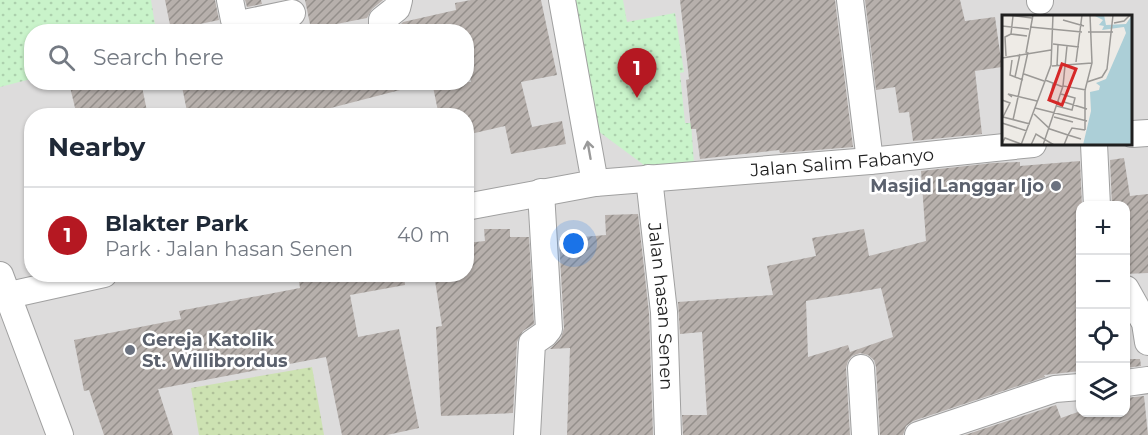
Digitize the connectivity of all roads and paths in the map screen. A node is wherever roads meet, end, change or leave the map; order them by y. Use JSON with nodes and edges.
{"nodes":[{"id":1,"x":230,"y":0,"type":"edge"},
{"id":2,"x":399,"y":0,"type":"edge"},
{"id":3,"x":562,"y":0,"type":"edge"},
{"id":4,"x":850,"y":0,"type":"edge"},
{"id":5,"x":292,"y":13,"type":"dead end"},
{"id":6,"x":382,"y":24,"type":"edge"},
{"id":7,"x":1148,"y":133,"type":"edge"},
{"id":8,"x":1133,"y":134,"type":"edge"},
{"id":9,"x":1014,"y":146,"type":"edge"},
{"id":10,"x":1094,"y":146,"type":"edge"},
{"id":11,"x":870,"y":161,"type":"junction"},
{"id":12,"x":649,"y":178,"type":"junction"},
{"id":13,"x":595,"y":183,"type":"junction"},
{"id":14,"x":541,"y":192,"type":"junction"},
{"id":15,"x":1097,"y":201,"type":"edge"},
{"id":16,"x":474,"y":205,"type":"edge"},
{"id":17,"x":50,"y":282,"type":"edge"},
{"id":18,"x":2,"y":289,"type":"edge"},
{"id":19,"x":1130,"y":298,"type":"edge"},
{"id":20,"x":1148,"y":342,"type":"edge"},
{"id":21,"x":861,"y":368,"type":"dead end"},
{"id":22,"x":1148,"y":380,"type":"edge"},
{"id":23,"x":1130,"y":382,"type":"edge"},
{"id":24,"x":1076,"y":387,"type":"edge"},
{"id":25,"x":60,"y":435,"type":"edge"},
{"id":26,"x":527,"y":435,"type":"edge"},
{"id":27,"x":668,"y":435,"type":"edge"},
{"id":28,"x":866,"y":435,"type":"edge"},
{"id":29,"x":918,"y":435,"type":"edge"}],
"edges":[{"from":1,"to":5,"type":"street"},
{"from":2,"to":6,"type":"street"},
{"from":13,"to":3,"type":"street","one_way":true},
{"from":4,"to":11,"type":"street"},
{"from":7,"to":8,"type":"street"},
{"from":9,"to":11,"type":"street","name":"Jalan Salim Fabanyo"},
{"from":10,"to":15,"type":"street"},
{"from":11,"to":12,"type":"street","name":"Jalan Salim Fabanyo"},
{"from":12,"to":13,"type":"street","name":"Jalan Salim Fabanyo"},
{"from":12,"to":27,"type":"street","name":"Jalan hasan Senen"},
{"from":13,"to":14,"type":"street","name":"Jalan Salim Fabanyo"},
{"from":14,"to":16,"type":"street","name":"Jalan Salim Fabanyo"},
{"from":14,"to":26,"type":"street"},
{"from":17,"to":18,"type":"street"},
{"from":18,"to":25,"type":"street"},
{"from":19,"to":20,"type":"street"},
{"from":21,"to":28,"type":"street"},
{"from":22,"to":23,"type":"street"},
{"from":24,"to":29,"type":"street"}]}
